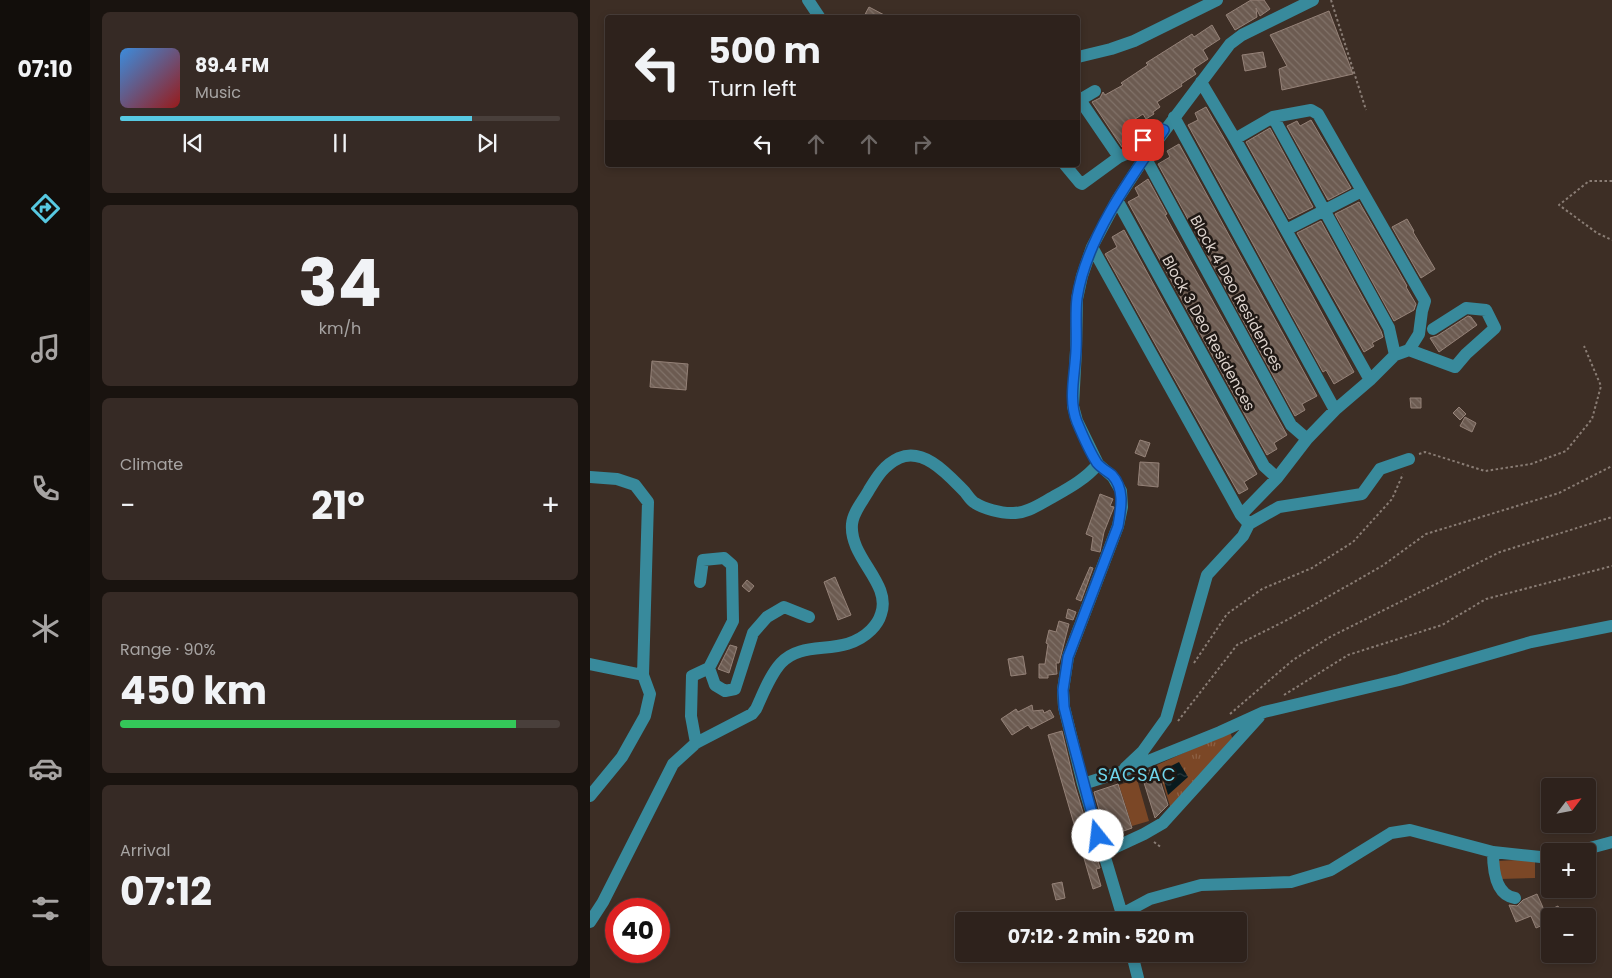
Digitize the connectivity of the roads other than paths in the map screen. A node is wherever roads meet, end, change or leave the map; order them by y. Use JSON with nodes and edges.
{"nodes":[{"id":1,"x":808,"y":0,"type":"edge"},
{"id":2,"x":1217,"y":0,"type":"edge"},
{"id":3,"x":1313,"y":0,"type":"edge"},
{"id":4,"x":819,"y":15,"type":"edge"},
{"id":5,"x":1080,"y":57,"type":"edge"},
{"id":6,"x":1201,"y":82,"type":"junction"},
{"id":7,"x":1095,"y":91,"type":"dead end"},
{"id":8,"x":1080,"y":99,"type":"edge"},
{"id":9,"x":1080,"y":101,"type":"edge"},
{"id":10,"x":1174,"y":117,"type":"junction"},
{"id":11,"x":1273,"y":117,"type":"junction"},
{"id":12,"x":1164,"y":130,"type":"junction"},
{"id":13,"x":1235,"y":139,"type":"junction"},
{"id":14,"x":1119,"y":157,"type":"junction"},
{"id":15,"x":1145,"y":157,"type":"junction"},
{"id":16,"x":1067,"y":167,"type":"edge"},
{"id":17,"x":1362,"y":191,"type":"junction"},
{"id":18,"x":1118,"y":200,"type":"junction"},
{"id":19,"x":1324,"y":210,"type":"junction"},
{"id":20,"x":1286,"y":230,"type":"junction"},
{"id":21,"x":1092,"y":247,"type":"junction"},
{"id":22,"x":1433,"y":329,"type":"dead end"},
{"id":23,"x":1409,"y":350,"type":"junction"},
{"id":24,"x":1395,"y":355,"type":"junction"},
{"id":25,"x":1370,"y":380,"type":"junction"},
{"id":26,"x":1334,"y":410,"type":"junction"},
{"id":27,"x":1307,"y":439,"type":"junction"},
{"id":28,"x":1409,"y":459,"type":"road end"},
{"id":29,"x":1098,"y":464,"type":"junction"},
{"id":30,"x":590,"y":477,"type":"edge"},
{"id":31,"x":1277,"y":478,"type":"junction"},
{"id":32,"x":1245,"y":519,"type":"junction"},
{"id":33,"x":700,"y":582,"type":"dead end"},
{"id":34,"x":809,"y":617,"type":"dead end"},
{"id":35,"x":1612,"y":626,"type":"edge"},
{"id":36,"x":590,"y":664,"type":"edge"},
{"id":37,"x":709,"y":668,"type":"junction"},
{"id":38,"x":643,"y":675,"type":"junction"},
{"id":39,"x":1264,"y":712,"type":"junction"},
{"id":40,"x":696,"y":743,"type":"junction"},
{"id":41,"x":1120,"y":772,"type":"junction"},
{"id":42,"x":1083,"y":784,"type":"junction"},
{"id":43,"x":590,"y":796,"type":"edge"},
{"id":44,"x":1612,"y":842,"type":"edge"},
{"id":45,"x":1596,"y":846,"type":"edge"},
{"id":46,"x":1493,"y":852,"type":"junction"},
{"id":47,"x":1103,"y":853,"type":"junction"},
{"id":48,"x":1541,"y":857,"type":"edge"},
{"id":49,"x":1515,"y":898,"type":"dead end"},
{"id":50,"x":1121,"y":912,"type":"edge"},
{"id":51,"x":1132,"y":912,"type":"edge"},
{"id":52,"x":590,"y":922,"type":"edge"},
{"id":53,"x":1134,"y":962,"type":"edge"},
{"id":54,"x":1138,"y":978,"type":"edge"}],
"edges":[{"from":1,"to":4,"type":"street"},
{"from":2,"to":5,"type":"street"},
{"from":3,"to":6,"type":"street"},
{"from":6,"to":10,"type":"street"},
{"from":6,"to":13,"type":"street"},
{"from":7,"to":8,"type":"street"},
{"from":9,"to":14,"type":"street"},
{"from":10,"to":12,"type":"street"},
{"from":10,"to":26,"type":"street"},
{"from":11,"to":13,"type":"street"},
{"from":11,"to":17,"type":"street"},
{"from":11,"to":19,"type":"street"},
{"from":12,"to":14,"type":"street"},
{"from":12,"to":15,"type":"street"},
{"from":13,"to":20,"type":"street"},
{"from":14,"to":16,"type":"street"},
{"from":15,"to":18,"type":"street"},
{"from":15,"to":27,"type":"street","name":"Block 4 Deo Residences"},
{"from":17,"to":19,"type":"street"},
{"from":17,"to":23,"type":"street"},
{"from":18,"to":21,"type":"street"},
{"from":18,"to":31,"type":"street","name":"Block 3 Deo Residences"},
{"from":19,"to":20,"type":"street"},
{"from":19,"to":24,"type":"street"},
{"from":20,"to":25,"type":"street"},
{"from":21,"to":29,"type":"street"},
{"from":21,"to":32,"type":"street"},
{"from":22,"to":23,"type":"street"},
{"from":23,"to":24,"type":"street"},
{"from":24,"to":25,"type":"street"},
{"from":25,"to":26,"type":"street"},
{"from":26,"to":27,"type":"street"},
{"from":27,"to":31,"type":"street"},
{"from":28,"to":32,"type":"street"},
{"from":29,"to":40,"type":"street"},
{"from":29,"to":42,"type":"street"},
{"from":30,"to":38,"type":"street"},
{"from":31,"to":32,"type":"street"},
{"from":32,"to":41,"type":"street"},
{"from":33,"to":37,"type":"street"},
{"from":34,"to":37,"type":"street"},
{"from":35,"to":39,"type":"street"},
{"from":36,"to":38,"type":"street"},
{"from":37,"to":40,"type":"street"},
{"from":38,"to":43,"type":"street"},
{"from":39,"to":41,"type":"street"},
{"from":39,"to":47,"type":"street"},
{"from":40,"to":52,"type":"street"},
{"from":41,"to":42,"type":"street"},
{"from":42,"to":47,"type":"street"},
{"from":44,"to":45,"type":"street"},
{"from":46,"to":48,"type":"street"},
{"from":46,"to":49,"type":"street"},
{"from":46,"to":51,"type":"street"},
{"from":47,"to":50,"type":"street"},
{"from":53,"to":54,"type":"street"}]}
